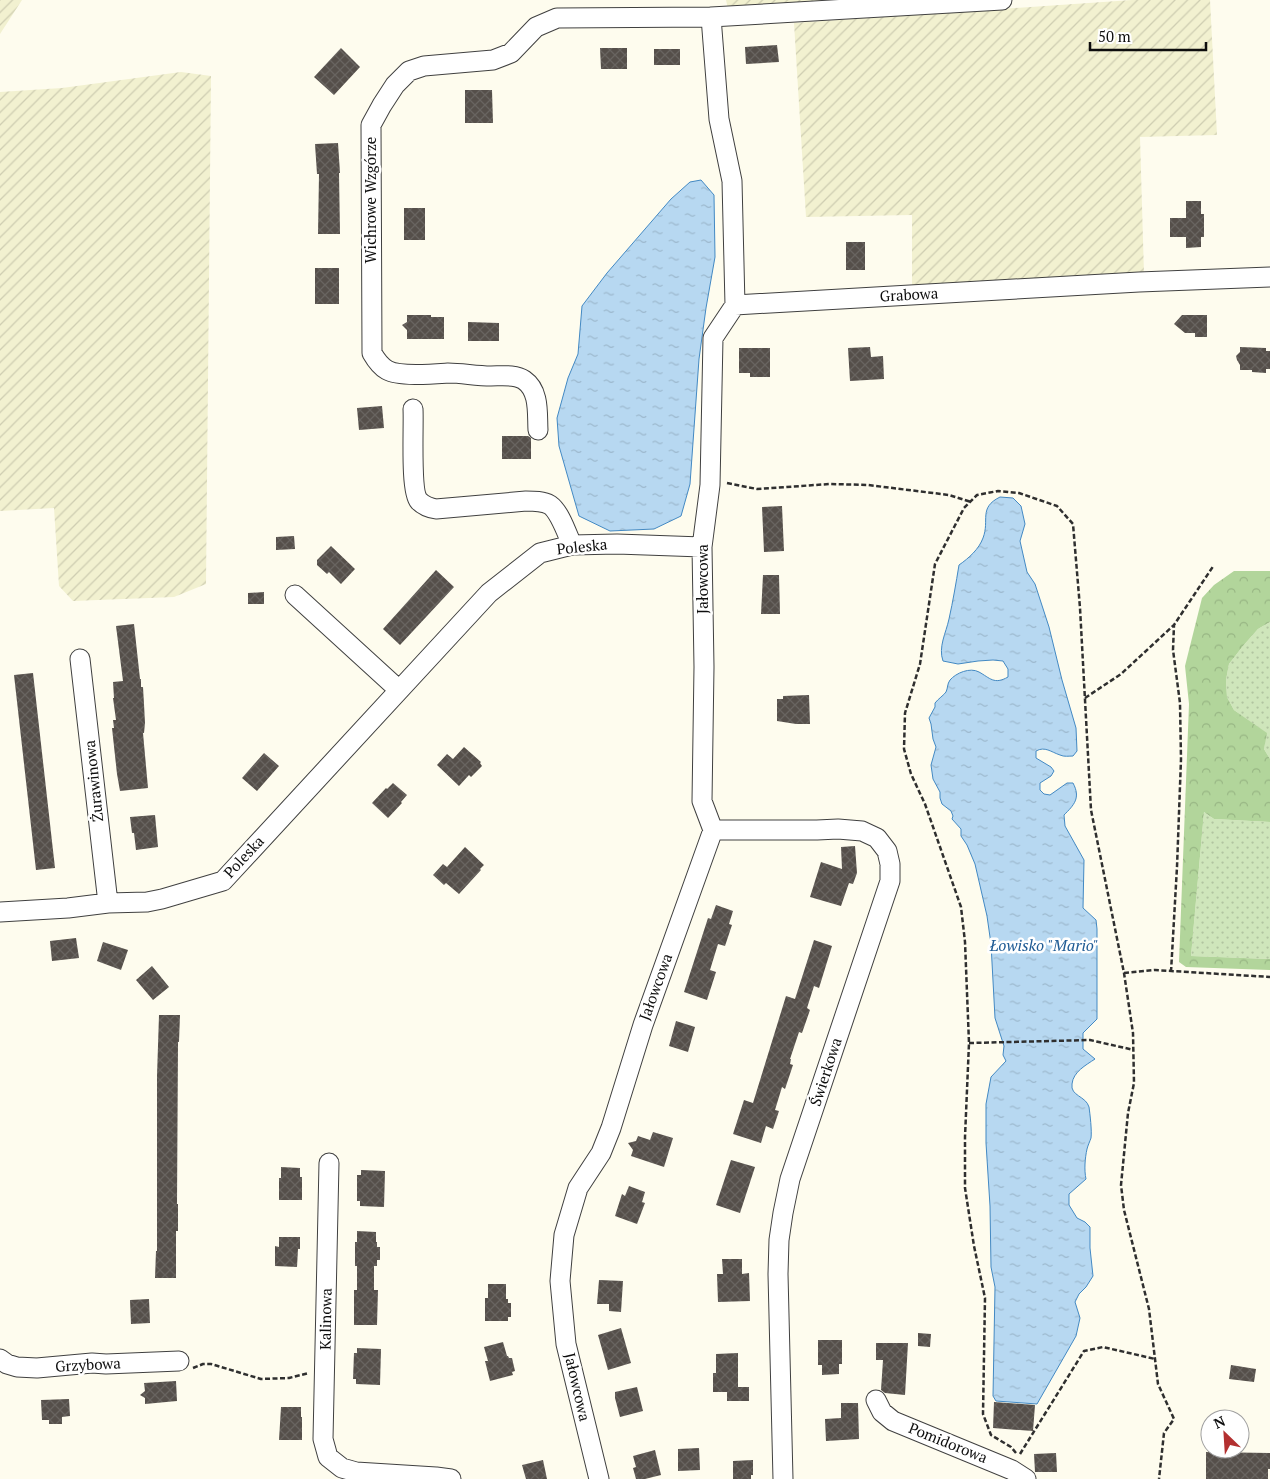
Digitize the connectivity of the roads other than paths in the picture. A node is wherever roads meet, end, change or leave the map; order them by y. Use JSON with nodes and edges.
{"nodes":[{"id":1,"x":1002,"y":0,"type":"edge"},
{"id":2,"x":711,"y":17,"type":"junction"},
{"id":3,"x":1270,"y":277,"type":"edge"},
{"id":4,"x":735,"y":305,"type":"junction"},
{"id":5,"x":414,"y":408,"type":"dead end"},
{"id":6,"x":538,"y":430,"type":"dead end"},
{"id":7,"x":572,"y":545,"type":"junction"},
{"id":8,"x":702,"y":547,"type":"junction"},
{"id":9,"x":295,"y":595,"type":"dead end"},
{"id":10,"x":80,"y":659,"type":"dead end"},
{"id":11,"x":399,"y":690,"type":"junction"},
{"id":12,"x":712,"y":830,"type":"junction"},
{"id":13,"x":108,"y":903,"type":"junction"},
{"id":14,"x":0,"y":912,"type":"edge"},
{"id":15,"x":329,"y":1163,"type":"dead end"},
{"id":16,"x":0,"y":1359,"type":"edge"},
{"id":17,"x":179,"y":1361,"type":"road end"},
{"id":18,"x":876,"y":1400,"type":"dead end"},
{"id":19,"x":339,"y":1474,"type":"edge"},
{"id":20,"x":451,"y":1479,"type":"edge"},
{"id":21,"x":599,"y":1479,"type":"edge"},
{"id":22,"x":783,"y":1479,"type":"edge"},
{"id":23,"x":1026,"y":1479,"type":"edge"}],
"edges":[{"from":1,"to":2,"type":"street"},
{"from":2,"to":4,"type":"street"},
{"from":2,"to":6,"type":"street","name":"Wichrowe Wzgórze"},
{"from":3,"to":4,"type":"street","name":"Grabowa"},
{"from":4,"to":8,"type":"street","name":"Jałowcowa"},
{"from":5,"to":7,"type":"street"},
{"from":7,"to":8,"type":"street","name":"Poleska"},
{"from":7,"to":11,"type":"street","name":"Poleska"},
{"from":8,"to":12,"type":"street","name":"Jałowcowa"},
{"from":9,"to":11,"type":"street"},
{"from":10,"to":13,"type":"street","name":"Żurawinowa"},
{"from":11,"to":13,"type":"street","name":"Poleska"},
{"from":12,"to":21,"type":"street","name":"Jałowcowa"},
{"from":12,"to":22,"type":"street","name":"Świerkowa"},
{"from":13,"to":14,"type":"street","name":"Poleska"},
{"from":15,"to":19,"type":"street","name":"Kalinowa"},
{"from":16,"to":17,"type":"street","name":"Grzybowa"},
{"from":18,"to":23,"type":"street","name":"Pomidorowa"},
{"from":19,"to":20,"type":"street","name":"Kalinowa"}]}
